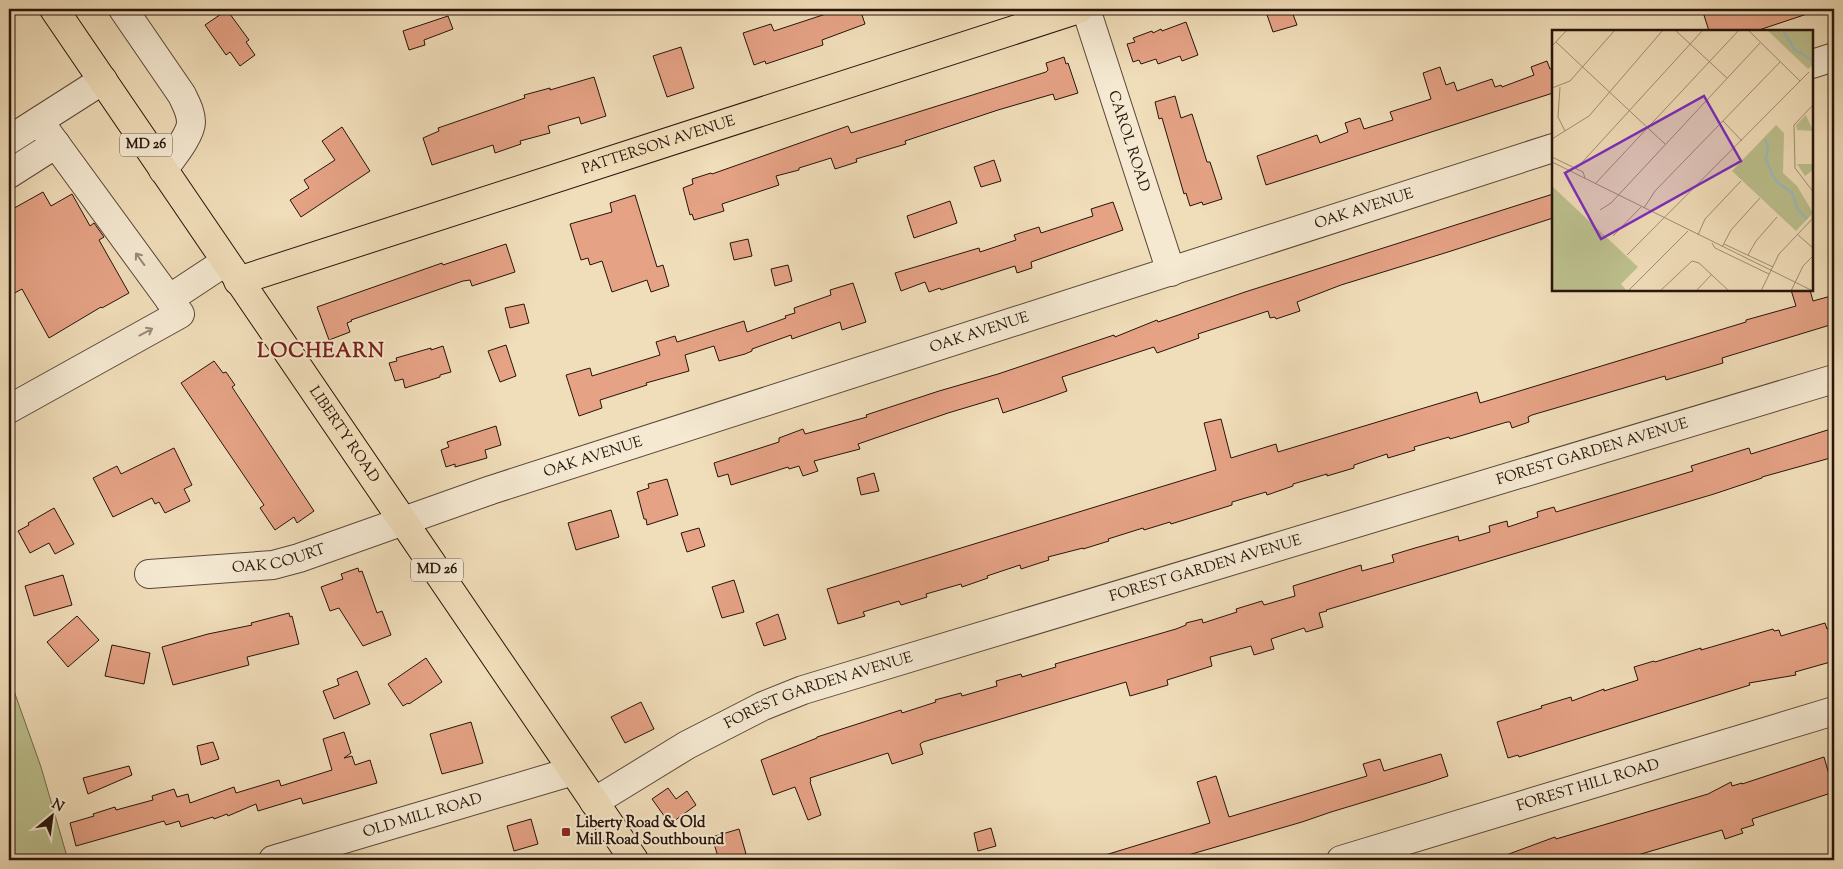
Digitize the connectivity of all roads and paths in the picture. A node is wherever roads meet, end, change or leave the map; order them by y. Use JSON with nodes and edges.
{"nodes":[{"id":1,"x":54,"y":9,"type":"edge"},
{"id":2,"x":1079,"y":9,"type":"edge"},
{"id":3,"x":1086,"y":9,"type":"edge"},
{"id":4,"x":132,"y":12,"type":"edge"},
{"id":5,"x":1834,"y":57,"type":"edge"},
{"id":6,"x":1813,"y":64,"type":"edge"},
{"id":7,"x":102,"y":80,"type":"junction"},
{"id":8,"x":39,"y":121,"type":"junction"},
{"id":9,"x":9,"y":140,"type":"edge"},
{"id":10,"x":56,"y":144,"type":"junction"},
{"id":11,"x":1552,"y":148,"type":"edge"},
{"id":12,"x":163,"y":170,"type":"junction"},
{"id":13,"x":9,"y":174,"type":"edge"},
{"id":14,"x":232,"y":271,"type":"junction"},
{"id":15,"x":1171,"y":272,"type":"junction"},
{"id":16,"x":174,"y":306,"type":"junction"},
{"id":17,"x":1834,"y":379,"type":"edge"},
{"id":18,"x":9,"y":409,"type":"edge"},
{"id":19,"x":405,"y":522,"type":"junction"},
{"id":20,"x":149,"y":574,"type":"dead end"},
{"id":21,"x":1834,"y":711,"type":"edge"},
{"id":22,"x":573,"y":772,"type":"junction"},
{"id":23,"x":594,"y":802,"type":"junction"},
{"id":24,"x":273,"y":860,"type":"edge"},
{"id":25,"x":634,"y":860,"type":"edge"},
{"id":26,"x":1341,"y":860,"type":"edge"}],
"edges":[{"from":1,"to":7,"type":"main road","name":"LIBERTY ROAD","number":"MD 26"},
{"from":2,"to":14,"type":"main road","name":"PATTERSON AVENUE"},
{"from":3,"to":15,"type":"street","name":"CAROL ROAD"},
{"from":4,"to":12,"type":"street"},
{"from":5,"to":6,"type":"street"},
{"from":7,"to":8,"type":"street"},
{"from":7,"to":12,"type":"main road","name":"LIBERTY ROAD","number":"MD 26"},
{"from":8,"to":9,"type":"street"},
{"from":8,"to":10,"type":"street"},
{"from":10,"to":13,"type":"street"},
{"from":16,"to":10,"type":"street","one_way":true},
{"from":11,"to":15,"type":"street","name":"OAK AVENUE"},
{"from":12,"to":14,"type":"main road","name":"LIBERTY ROAD","number":"MD 26"},
{"from":14,"to":16,"type":"street"},
{"from":14,"to":19,"type":"main road","name":"LIBERTY ROAD","number":"MD 26"},
{"from":15,"to":19,"type":"street","name":"OAK AVENUE"},
{"from":18,"to":16,"type":"street","one_way":true},
{"from":17,"to":23,"type":"street","name":"FOREST GARDEN AVENUE"},
{"from":19,"to":20,"type":"street","name":"OAK COURT"},
{"from":19,"to":22,"type":"main road","name":"LIBERTY ROAD","number":"MD 26"},
{"from":21,"to":26,"type":"street","name":"FOREST HILL ROAD"},
{"from":22,"to":23,"type":"main road","name":"LIBERTY ROAD","number":"MD 26"},
{"from":22,"to":24,"type":"street","name":"OLD MILL ROAD"},
{"from":23,"to":25,"type":"main road","name":"LIBERTY ROAD","number":"MD 26"}]}
